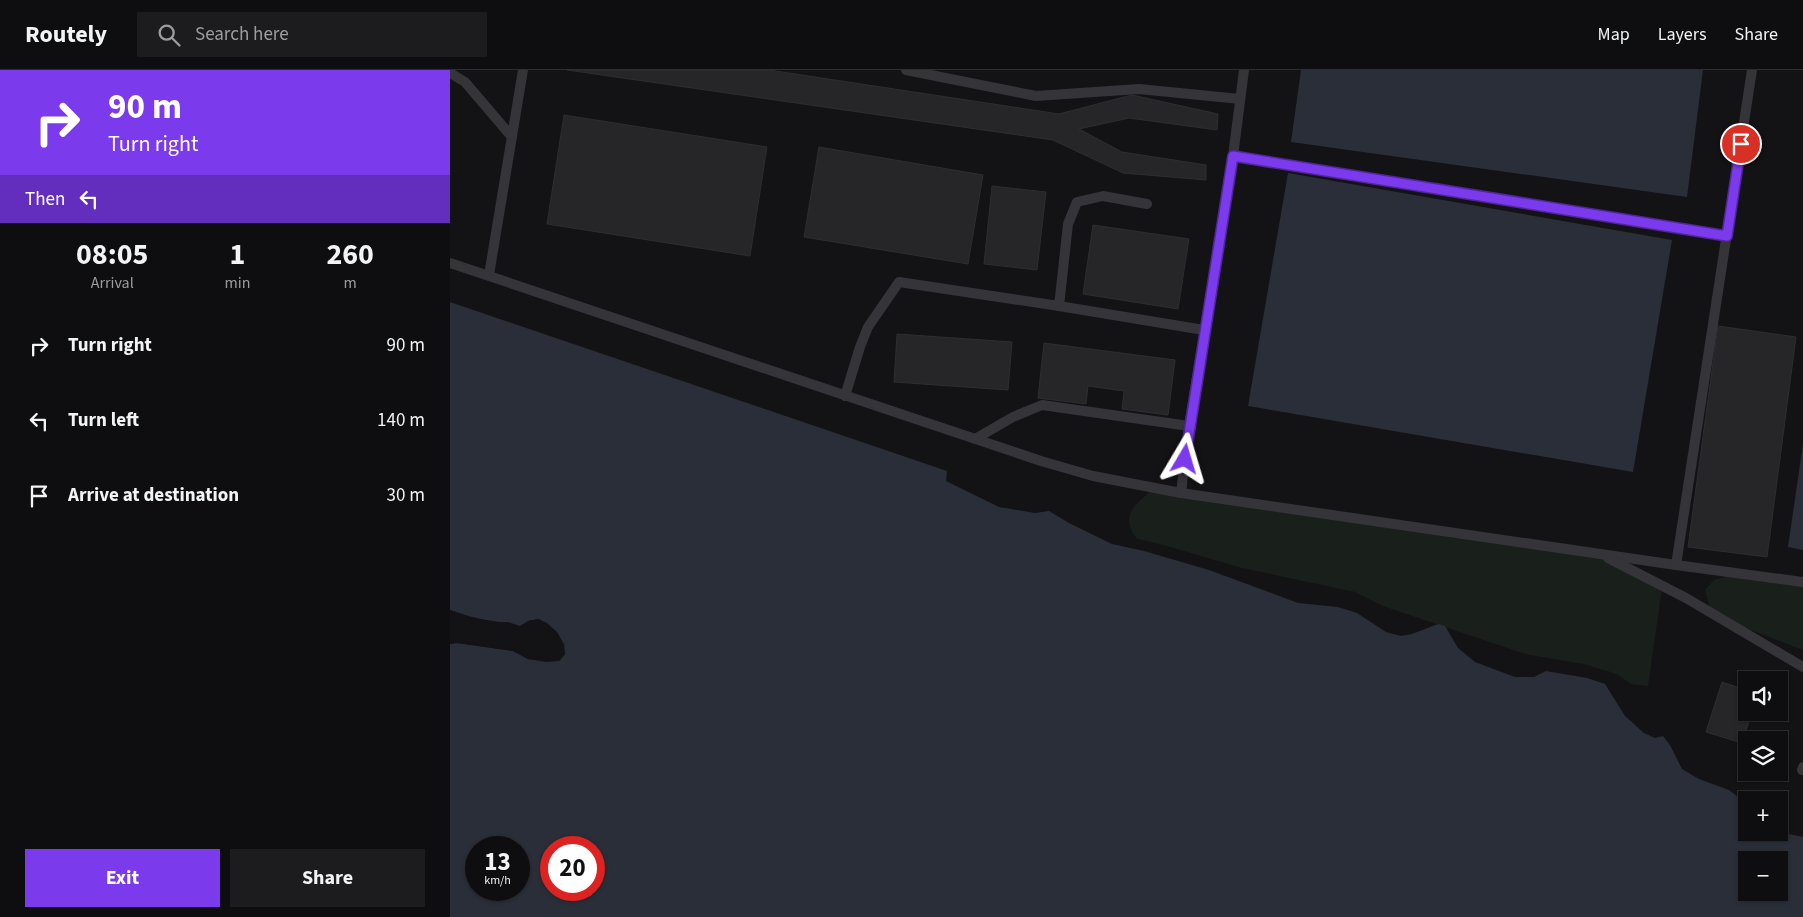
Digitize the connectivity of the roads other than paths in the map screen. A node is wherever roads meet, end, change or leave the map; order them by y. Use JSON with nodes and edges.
{"nodes":[{"id":1,"x":523,"y":70,"type":"edge"},
{"id":2,"x":906,"y":70,"type":"edge"},
{"id":3,"x":1244,"y":70,"type":"edge"},
{"id":4,"x":1752,"y":70,"type":"edge"},
{"id":5,"x":450,"y":73,"type":"edge"},
{"id":6,"x":1240,"y":99,"type":"junction"},
{"id":7,"x":512,"y":137,"type":"junction"},
{"id":8,"x":1233,"y":156,"type":"junction"},
{"id":9,"x":1147,"y":204,"type":"dead end"},
{"id":10,"x":1727,"y":236,"type":"junction"},
{"id":11,"x":450,"y":263,"type":"edge"},
{"id":12,"x":489,"y":275,"type":"junction"},
{"id":13,"x":1059,"y":306,"type":"junction"},
{"id":14,"x":1204,"y":330,"type":"junction"},
{"id":15,"x":845,"y":396,"type":"junction"},
{"id":16,"x":1189,"y":426,"type":"junction"},
{"id":17,"x":974,"y":439,"type":"junction"},
{"id":18,"x":1181,"y":493,"type":"junction"},
{"id":19,"x":1601,"y":554,"type":"junction"},
{"id":20,"x":1676,"y":565,"type":"junction"},
{"id":21,"x":1803,"y":582,"type":"edge"},
{"id":22,"x":1803,"y":667,"type":"edge"}],
"edges":[{"from":1,"to":7,"type":"lane"},
{"from":2,"to":6,"type":"lane"},
{"from":3,"to":6,"type":"lane"},
{"from":4,"to":10,"type":"lane"},
{"from":5,"to":7,"type":"lane"},
{"from":6,"to":8,"type":"lane"},
{"from":7,"to":12,"type":"lane"},
{"from":8,"to":10,"type":"lane"},
{"from":8,"to":14,"type":"lane"},
{"from":9,"to":13,"type":"lane"},
{"from":10,"to":20,"type":"lane"},
{"from":11,"to":12,"type":"lane"},
{"from":12,"to":15,"type":"lane"},
{"from":13,"to":14,"type":"lane"},
{"from":13,"to":15,"type":"lane"},
{"from":14,"to":16,"type":"lane"},
{"from":15,"to":17,"type":"lane"},
{"from":16,"to":17,"type":"lane"},
{"from":16,"to":18,"type":"lane"},
{"from":17,"to":18,"type":"lane"},
{"from":18,"to":19,"type":"lane"},
{"from":19,"to":20,"type":"lane"},
{"from":19,"to":22,"type":"lane"},
{"from":20,"to":21,"type":"lane"}]}
